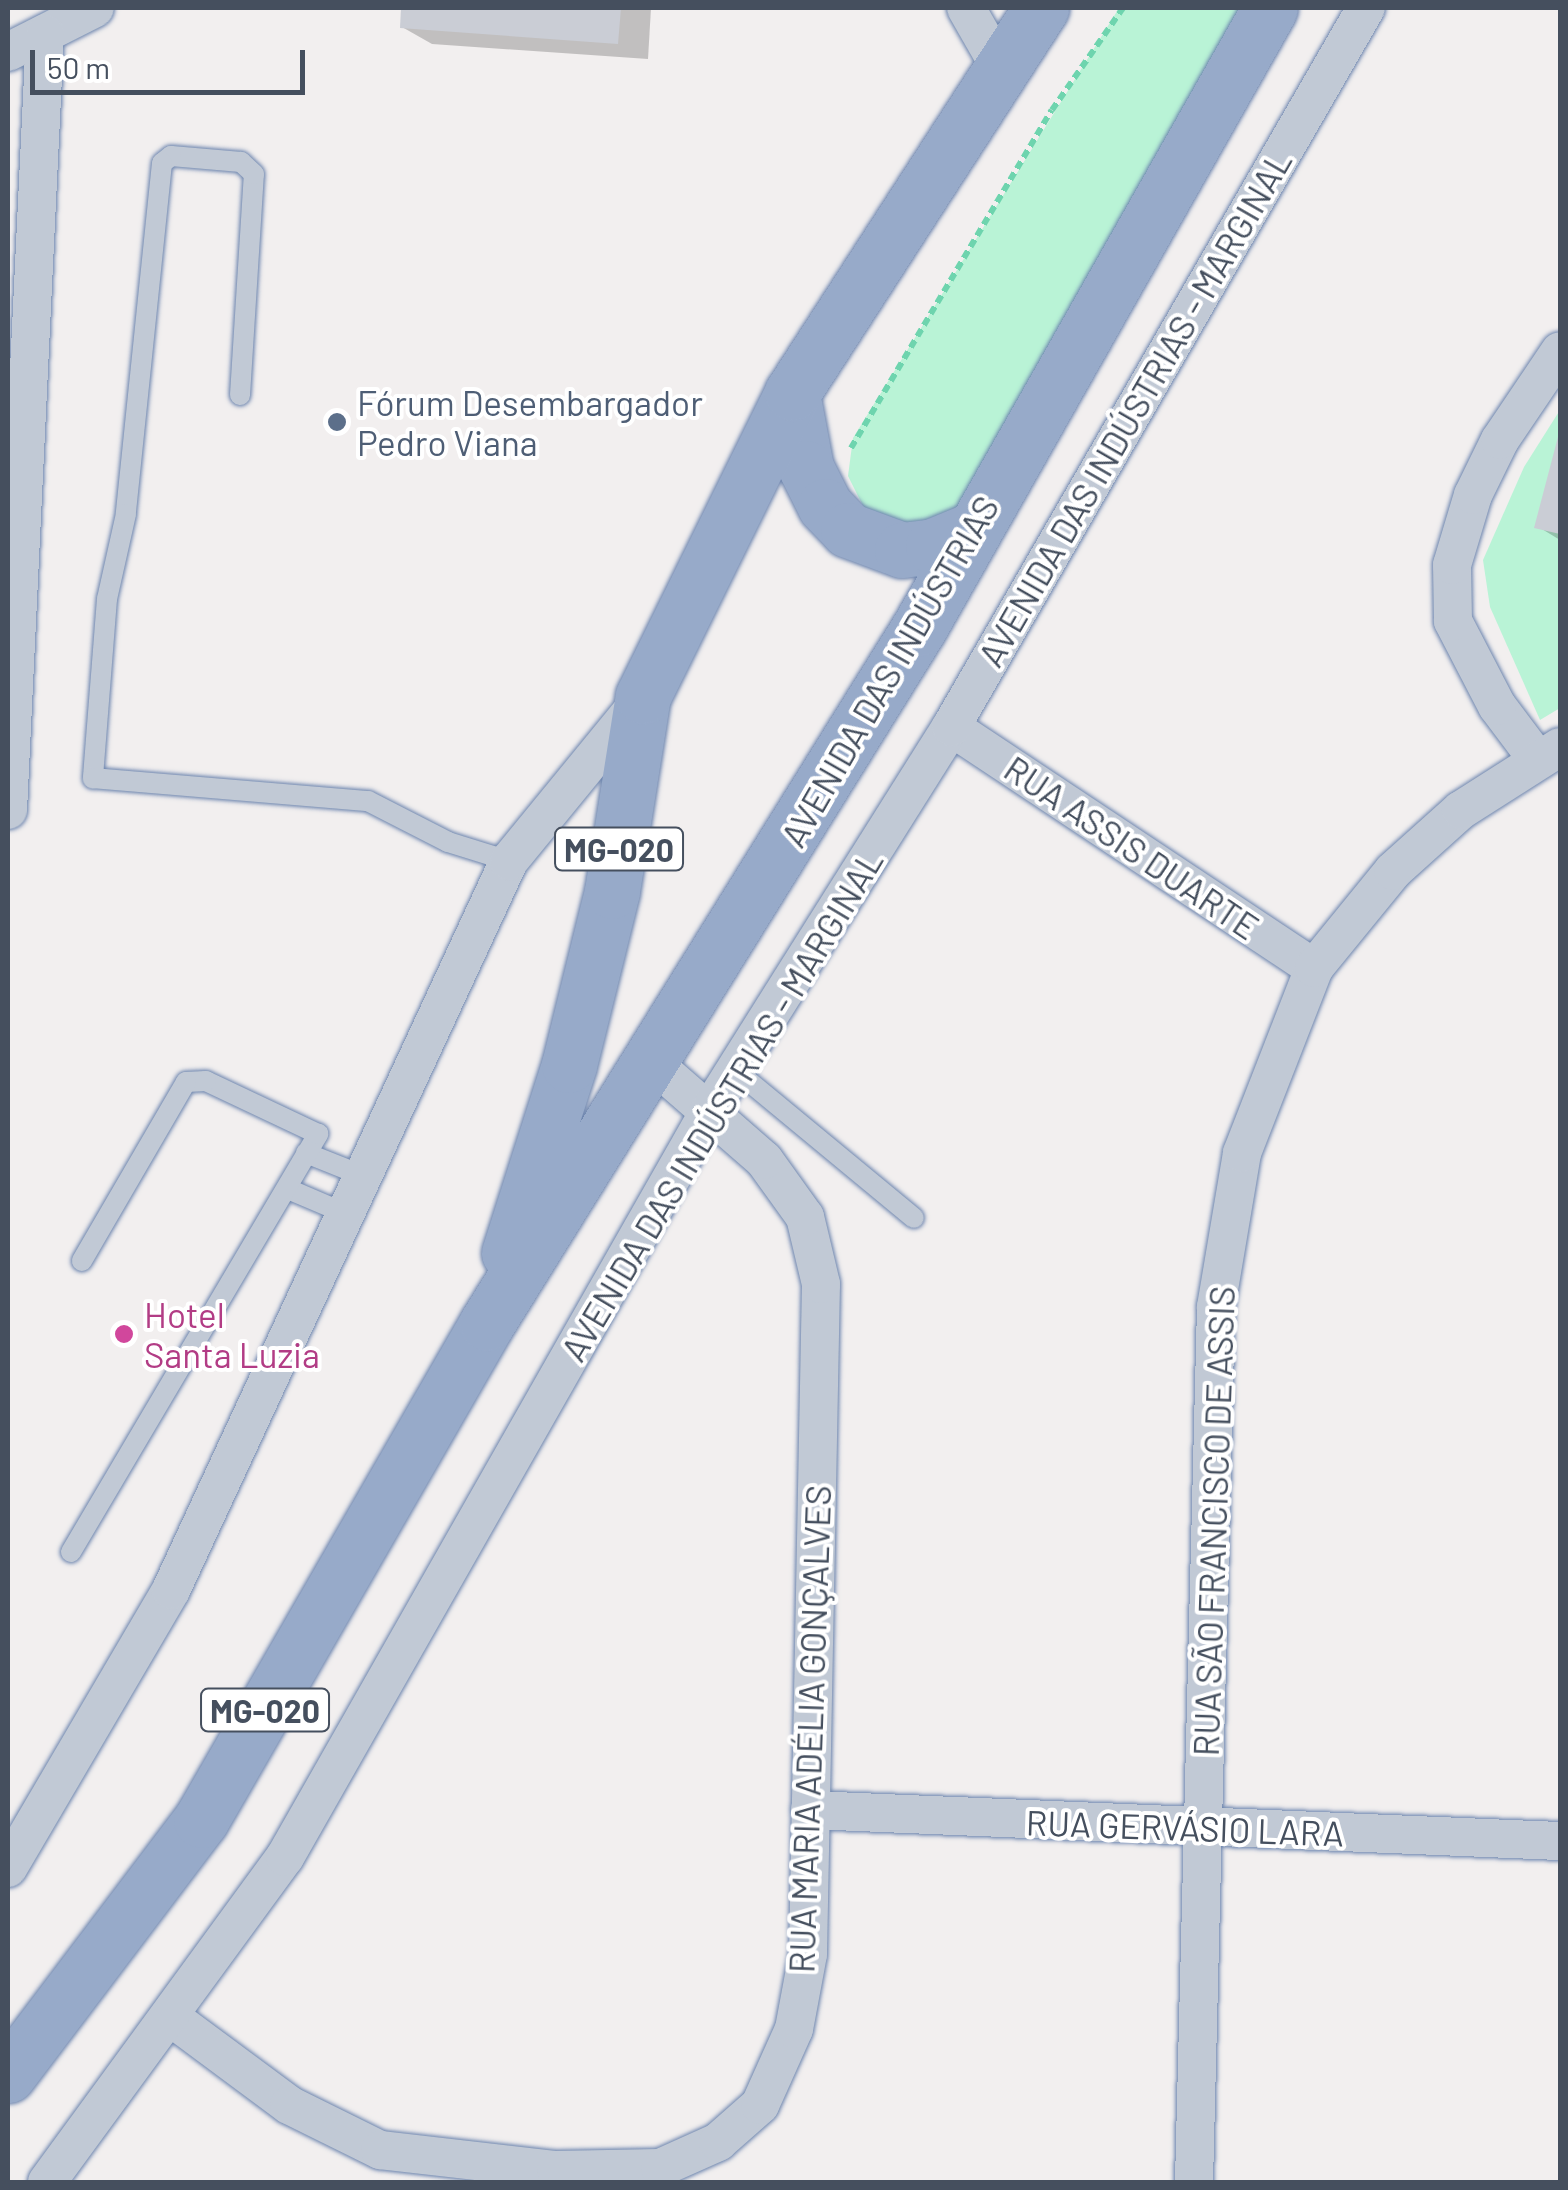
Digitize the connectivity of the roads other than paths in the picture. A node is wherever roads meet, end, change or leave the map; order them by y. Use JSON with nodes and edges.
{"nodes":[{"id":1,"x":94,"y":8,"type":"edge"},
{"id":2,"x":966,"y":8,"type":"edge"},
{"id":3,"x":1041,"y":8,"type":"edge"},
{"id":4,"x":1270,"y":8,"type":"edge"},
{"id":5,"x":1366,"y":8,"type":"edge"},
{"id":6,"x":45,"y":34,"type":"junction"},
{"id":7,"x":8,"y":52,"type":"edge"},
{"id":8,"x":1001,"y":69,"type":"junction"},
{"id":9,"x":1560,"y":351,"type":"edge"},
{"id":10,"x":792,"y":394,"type":"junction"},
{"id":11,"x":240,"y":395,"type":"dead end"},
{"id":12,"x":17,"y":506,"type":"edge"},
{"id":13,"x":972,"y":530,"type":"junction"},
{"id":14,"x":644,"y":696,"type":"junction"},
{"id":15,"x":950,"y":727,"type":"junction"},
{"id":16,"x":1549,"y":753,"type":"edge"},
{"id":17,"x":8,"y":810,"type":"edge"},
{"id":18,"x":509,"y":860,"type":"junction"},
{"id":19,"x":1314,"y":968,"type":"junction"},
{"id":20,"x":653,"y":1063,"type":"junction"},
{"id":21,"x":735,"y":1070,"type":"junction"},
{"id":22,"x":711,"y":1108,"type":"junction"},
{"id":23,"x":306,"y":1154,"type":"junction"},
{"id":24,"x":366,"y":1178,"type":"junction"},
{"id":25,"x":288,"y":1189,"type":"junction"},
{"id":26,"x":349,"y":1215,"type":"junction"},
{"id":27,"x":914,"y":1218,"type":"dead end"},
{"id":28,"x":82,"y":1261,"type":"dead end"},
{"id":29,"x":487,"y":1322,"type":"junction"},
{"id":30,"x":70,"y":1552,"type":"dead end"},
{"id":31,"x":810,"y":1810,"type":"junction"},
{"id":32,"x":1200,"y":1828,"type":"junction"},
{"id":33,"x":1560,"y":1841,"type":"edge"},
{"id":34,"x":8,"y":1868,"type":"edge"},
{"id":35,"x":172,"y":2018,"type":"junction"},
{"id":36,"x":8,"y":2075,"type":"edge"},
{"id":37,"x":681,"y":2171,"type":"edge"},
{"id":38,"x":47,"y":2182,"type":"edge"},
{"id":39,"x":1194,"y":2182,"type":"edge"}],
"edges":[{"from":1,"to":6,"type":"street"},
{"from":2,"to":8,"type":"street"},
{"from":3,"to":8,"type":"highway","name":"AVENIDA DAS INDÚSTRIAS","number":"MG-020"},
{"from":4,"to":13,"type":"highway","name":"AVENIDA DAS INDÚSTRIAS","number":"MG-020"},
{"from":5,"to":15,"type":"street","name":"AVENIDA DAS INDÚSTRIAS - MARGINAL"},
{"from":6,"to":7,"type":"street"},
{"from":6,"to":12,"type":"street"},
{"from":8,"to":10,"type":"highway","name":"AVENIDA DAS INDÚSTRIAS","number":"MG-020"},
{"from":9,"to":16,"type":"street"},
{"from":10,"to":13,"type":"highway"},
{"from":10,"to":14,"type":"highway","name":"AVENIDA DAS INDÚSTRIAS","number":"MG-020"},
{"from":11,"to":18,"type":"lane"},
{"from":12,"to":17,"type":"street"},
{"from":13,"to":20,"type":"highway","name":"AVENIDA DAS INDÚSTRIAS","number":"MG-020"},
{"from":14,"to":18,"type":"street"},
{"from":14,"to":29,"type":"highway","name":"AVENIDA DAS INDÚSTRIAS","number":"MG-020"},
{"from":15,"to":19,"type":"street","name":"RUA ASSIS DUARTE"},
{"from":15,"to":21,"type":"street","name":"AVENIDA DAS INDÚSTRIAS - MARGINAL"},
{"from":16,"to":19,"type":"street","name":"RUA SÃO FRANCISCO DE ASSIS"},
{"from":18,"to":24,"type":"street"},
{"from":19,"to":32,"type":"street","name":"RUA SÃO FRANCISCO DE ASSIS"},
{"from":20,"to":22,"type":"street","name":"RUA MARIA ADÉLIA GONÇALVES"},
{"from":20,"to":29,"type":"highway","name":"AVENIDA DAS INDÚSTRIAS","number":"MG-020"},
{"from":21,"to":22,"type":"street","name":"AVENIDA DAS INDÚSTRIAS - MARGINAL"},
{"from":21,"to":27,"type":"lane"},
{"from":22,"to":31,"type":"street","name":"RUA MARIA ADÉLIA GONÇALVES"},
{"from":22,"to":35,"type":"street","name":"AVENIDA DAS INDÚSTRIAS - MARGINAL"},
{"from":23,"to":24,"type":"lane"},
{"from":23,"to":25,"type":"lane"},
{"from":23,"to":28,"type":"lane"},
{"from":24,"to":26,"type":"street"},
{"from":25,"to":26,"type":"lane"},
{"from":25,"to":30,"type":"lane"},
{"from":26,"to":34,"type":"street"},
{"from":29,"to":36,"type":"highway","name":"AVENIDA DAS INDÚSTRIAS","number":"MG-020"},
{"from":31,"to":32,"type":"street","name":"RUA GERVÁSIO LARA"},
{"from":31,"to":37,"type":"street","name":"RUA MARIA ADÉLIA GONÇALVES"},
{"from":32,"to":33,"type":"street","name":"RUA GERVÁSIO LARA"},
{"from":32,"to":39,"type":"street","name":"RUA SÃO FRANCISCO DE ASSIS"},
{"from":35,"to":37,"type":"street","name":"RUA MARIA ADÉLIA GONÇALVES"},
{"from":35,"to":38,"type":"street","name":"AVENIDA DAS INDÚSTRIAS - MARGINAL"}]}
